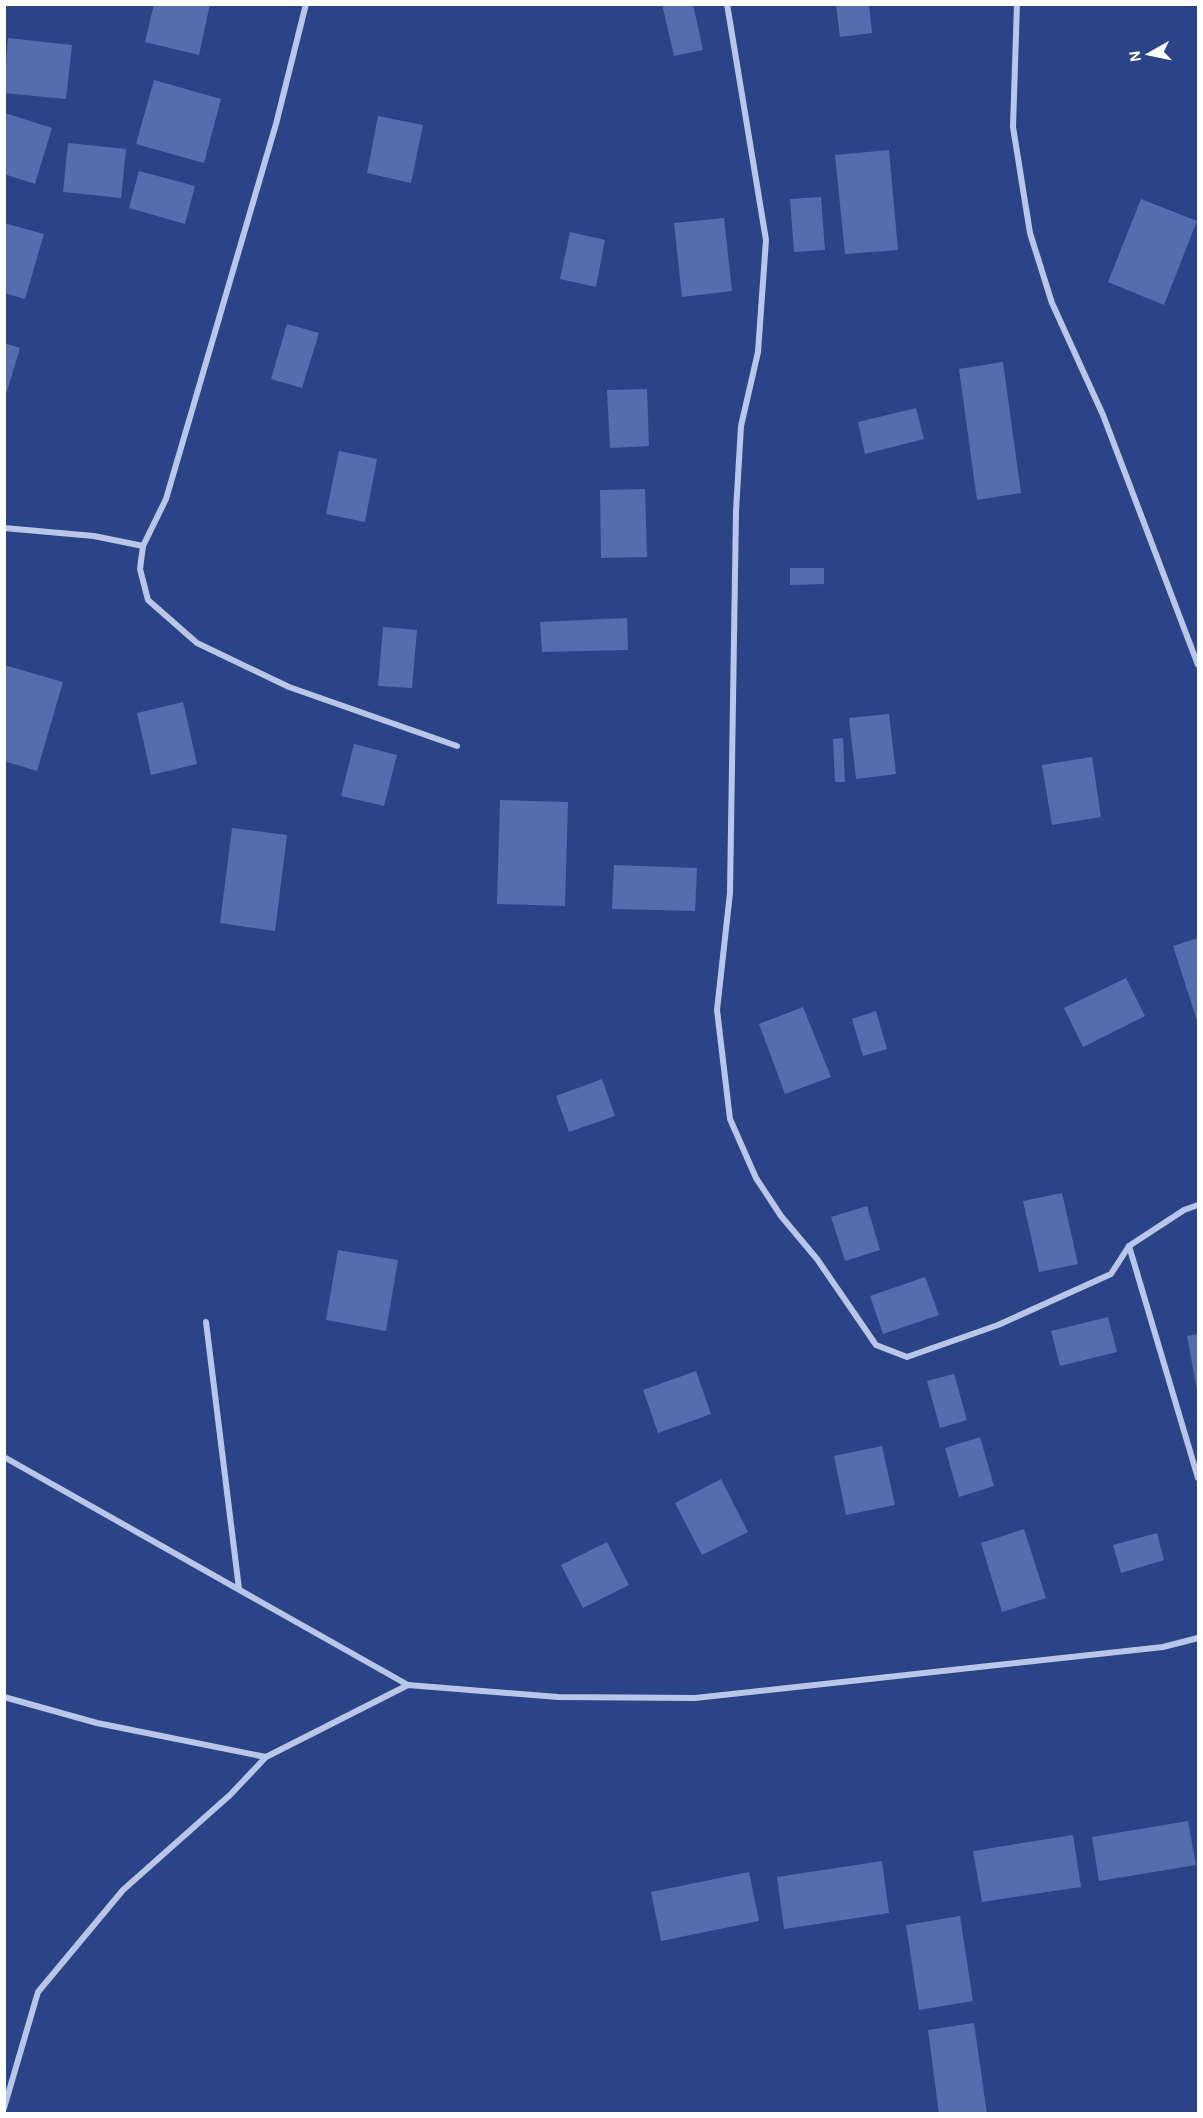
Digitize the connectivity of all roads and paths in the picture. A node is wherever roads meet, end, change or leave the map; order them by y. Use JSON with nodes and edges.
{"nodes":[{"id":1,"x":306,"y":4,"type":"edge"},
{"id":2,"x":727,"y":4,"type":"edge"},
{"id":3,"x":1017,"y":4,"type":"edge"},
{"id":4,"x":4,"y":528,"type":"edge"},
{"id":5,"x":143,"y":546,"type":"junction"},
{"id":6,"x":1198,"y":665,"type":"edge"},
{"id":7,"x":457,"y":746,"type":"dead end"},
{"id":8,"x":1198,"y":1205,"type":"edge"},
{"id":9,"x":1129,"y":1246,"type":"junction"},
{"id":10,"x":206,"y":1322,"type":"dead end"},
{"id":11,"x":4,"y":1457,"type":"edge"},
{"id":12,"x":1198,"y":1478,"type":"edge"},
{"id":13,"x":238,"y":1589,"type":"junction"},
{"id":14,"x":1198,"y":1638,"type":"edge"},
{"id":15,"x":408,"y":1684,"type":"junction"},
{"id":16,"x":4,"y":1697,"type":"edge"},
{"id":17,"x":266,"y":1757,"type":"junction"},
{"id":18,"x":4,"y":2108,"type":"edge"}],
"edges":[{"from":1,"to":5,"type":"street"},
{"from":2,"to":9,"type":"street"},
{"from":3,"to":6,"type":"street"},
{"from":4,"to":5,"type":"street"},
{"from":5,"to":7,"type":"street"},
{"from":8,"to":9,"type":"street"},
{"from":9,"to":12,"type":"street"},
{"from":10,"to":13,"type":"street"},
{"from":11,"to":13,"type":"street"},
{"from":13,"to":15,"type":"street"},
{"from":14,"to":15,"type":"street"},
{"from":15,"to":17,"type":"street"},
{"from":16,"to":17,"type":"street"},
{"from":17,"to":18,"type":"street"}]}
